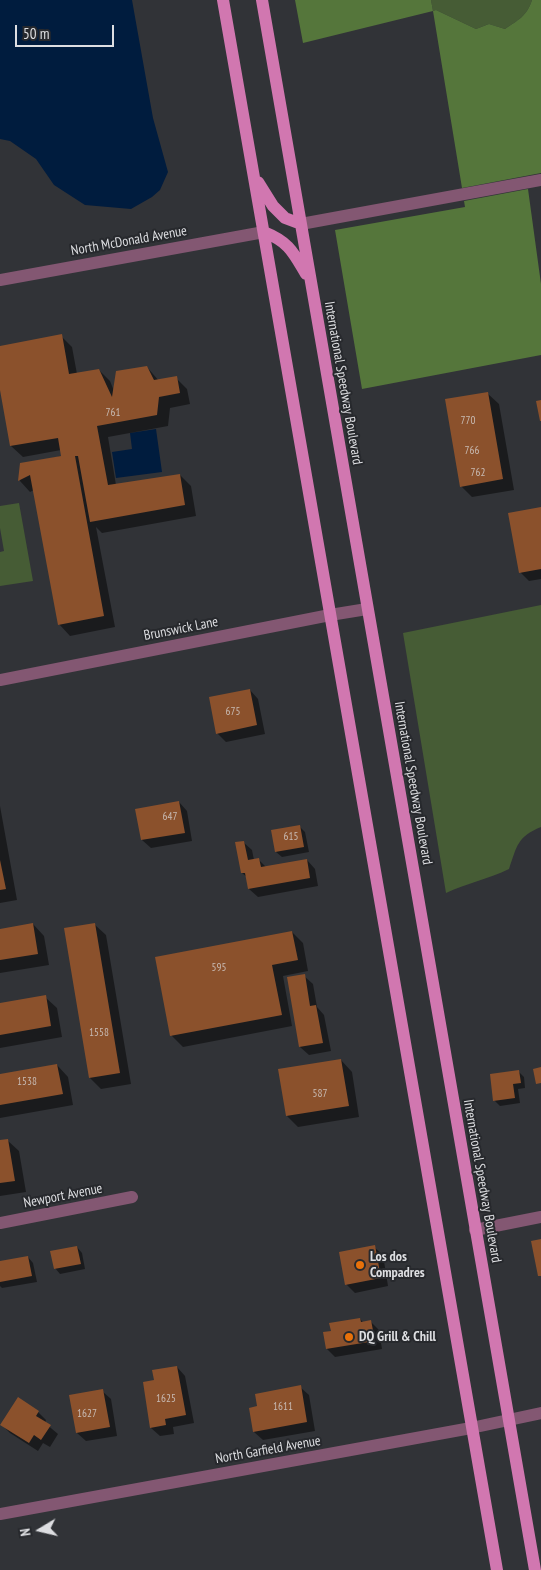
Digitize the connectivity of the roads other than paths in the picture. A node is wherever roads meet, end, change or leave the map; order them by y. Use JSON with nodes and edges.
{"nodes":[{"id":1,"x":223,"y":0,"type":"edge"},
{"id":2,"x":262,"y":0,"type":"edge"},
{"id":3,"x":254,"y":176,"type":"junction"},
{"id":4,"x":541,"y":180,"type":"edge"},
{"id":5,"x":301,"y":224,"type":"junction"},
{"id":6,"x":264,"y":232,"type":"junction"},
{"id":7,"x":0,"y":280,"type":"edge"},
{"id":8,"x":310,"y":281,"type":"junction"},
{"id":9,"x":368,"y":609,"type":"junction"},
{"id":10,"x":330,"y":615,"type":"junction"},
{"id":11,"x":0,"y":680,"type":"edge"},
{"id":12,"x":132,"y":1198,"type":"dead end"},
{"id":13,"x":541,"y":1217,"type":"edge"},
{"id":14,"x":0,"y":1223,"type":"edge"},
{"id":15,"x":476,"y":1230,"type":"junction"},
{"id":16,"x":541,"y":1413,"type":"edge"},
{"id":17,"x":510,"y":1420,"type":"junction"},
{"id":18,"x":471,"y":1428,"type":"junction"},
{"id":19,"x":0,"y":1514,"type":"edge"},
{"id":20,"x":496,"y":1570,"type":"edge"},
{"id":21,"x":535,"y":1570,"type":"edge"}],
"edges":[{"from":1,"to":3,"type":"main road"},
{"from":2,"to":5,"type":"main road","name":"International Speedway Boulevard"},
{"from":3,"to":5,"type":"main road"},
{"from":3,"to":6,"type":"main road"},
{"from":4,"to":5,"type":"street"},
{"from":5,"to":8,"type":"main road","name":"International Speedway Boulevard"},
{"from":6,"to":7,"type":"street","name":"North McDonald Avenue"},
{"from":6,"to":8,"type":"main road"},
{"from":6,"to":10,"type":"main road"},
{"from":8,"to":9,"type":"main road","name":"International Speedway Boulevard"},
{"from":9,"to":10,"type":"street","name":"Brunswick Lane"},
{"from":9,"to":15,"type":"main road","name":"International Speedway Boulevard"},
{"from":10,"to":11,"type":"street","name":"Brunswick Lane"},
{"from":10,"to":18,"type":"main road"},
{"from":12,"to":14,"type":"street","name":"Newport Avenue"},
{"from":13,"to":15,"type":"street"},
{"from":15,"to":17,"type":"main road","name":"International Speedway Boulevard"},
{"from":16,"to":17,"type":"street","name":"North Garfield Avenue"},
{"from":17,"to":18,"type":"street","name":"North Garfield Avenue"},
{"from":17,"to":21,"type":"main road","name":"International Speedway Boulevard"},
{"from":18,"to":19,"type":"street","name":"North Garfield Avenue"},
{"from":18,"to":20,"type":"main road"}]}
